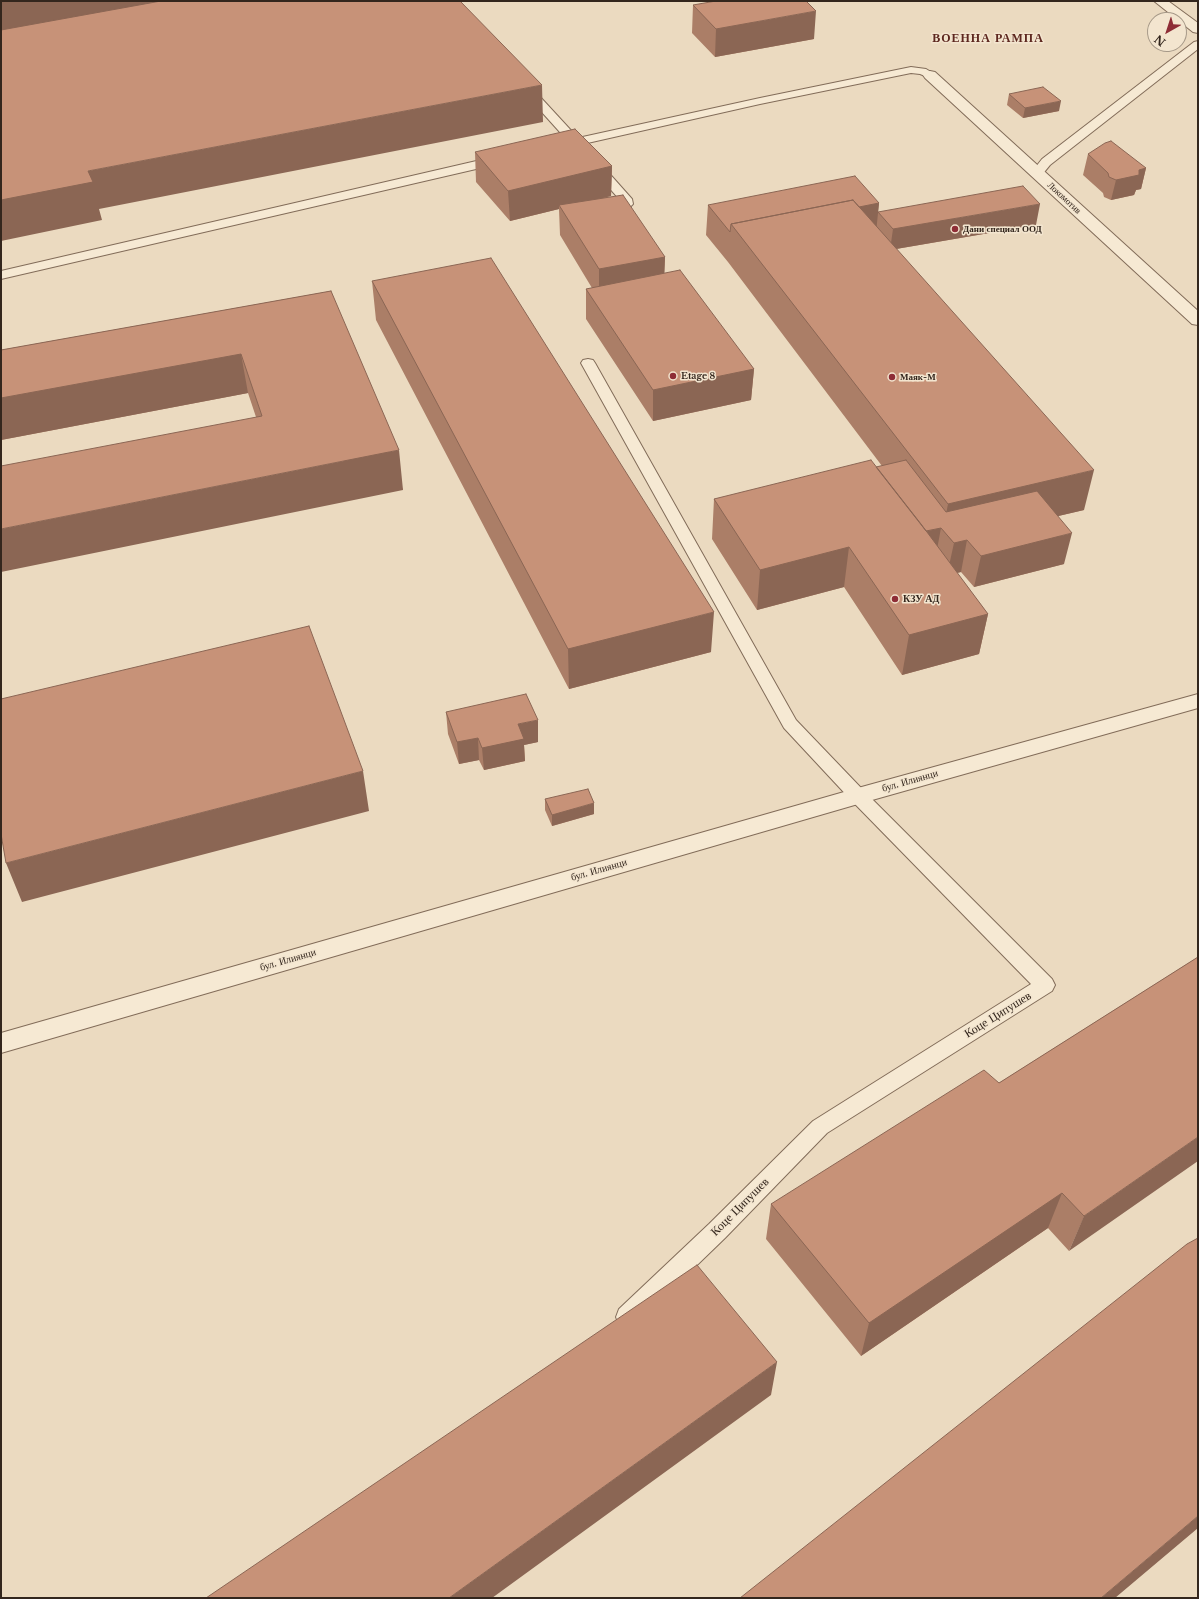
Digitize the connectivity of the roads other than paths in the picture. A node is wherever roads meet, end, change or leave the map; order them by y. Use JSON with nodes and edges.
{"nodes":[{"id":1,"x":1160,"y":1,"type":"edge"},
{"id":2,"x":1198,"y":29,"type":"edge"},
{"id":3,"x":1198,"y":44,"type":"edge"},
{"id":4,"x":930,"y":75,"type":"joint"},
{"id":5,"x":517,"y":78,"type":"edge"},
{"id":6,"x":575,"y":142,"type":"junction"},
{"id":7,"x":552,"y":148,"type":"edge"},
{"id":8,"x":513,"y":157,"type":"edge"},
{"id":9,"x":1037,"y":173,"type":"junction"},
{"id":10,"x":599,"y":216,"type":"edge"},
{"id":11,"x":1,"y":275,"type":"edge"},
{"id":12,"x":1198,"y":320,"type":"edge"},
{"id":13,"x":588,"y":363,"type":"dead end"},
{"id":14,"x":1198,"y":701,"type":"edge"},
{"id":15,"x":858,"y":796,"type":"junction"},
{"id":16,"x":1,"y":1043,"type":"edge"},
{"id":17,"x":613,"y":1330,"type":"edge"}],
"edges":[{"from":1,"to":2,"type":"street"},
{"from":3,"to":9,"type":"lane"},
{"from":4,"to":6,"type":"lane"},
{"from":4,"to":9,"type":"street","name":"Локомотив"},
{"from":5,"to":6,"type":"lane"},
{"from":6,"to":7,"type":"lane"},
{"from":6,"to":10,"type":"lane"},
{"from":8,"to":11,"type":"lane"},
{"from":9,"to":12,"type":"street","name":"Локомотив"},
{"from":13,"to":15,"type":"lane"},
{"from":14,"to":15,"type":"street","name":"бул. Илиянци"},
{"from":15,"to":16,"type":"street","name":"бул. Илиянци"},
{"from":15,"to":17,"type":"lane","name":"Коце Ципушев"}]}
